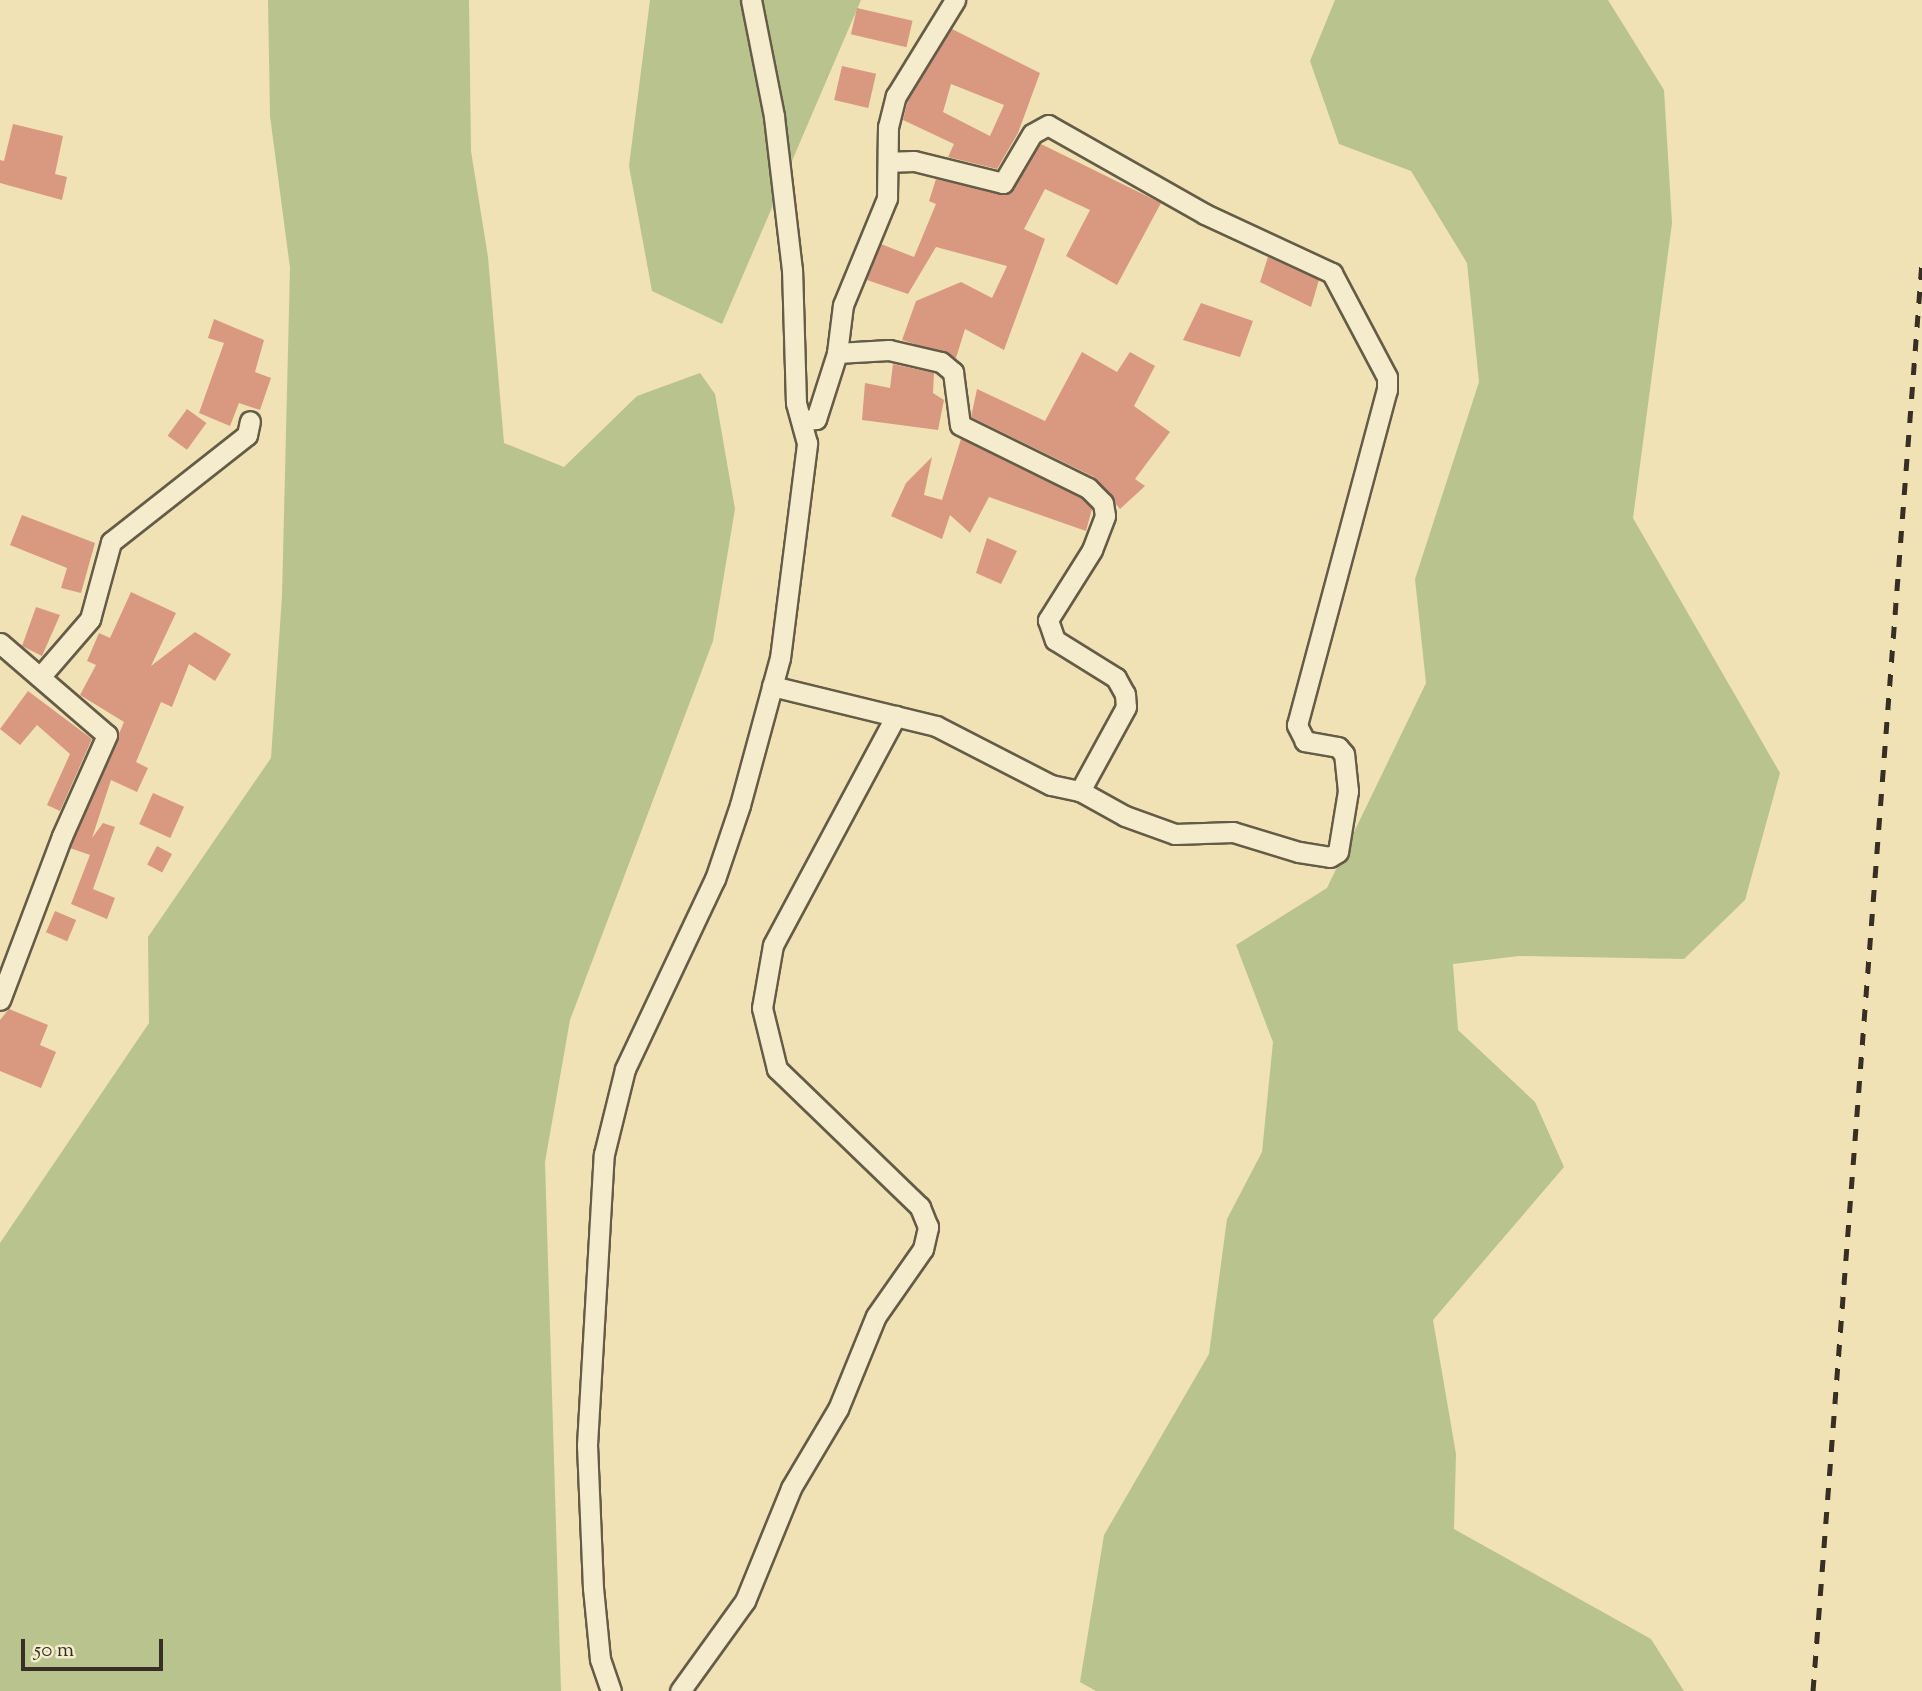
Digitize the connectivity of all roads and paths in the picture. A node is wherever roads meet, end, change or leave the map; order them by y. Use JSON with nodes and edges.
{"nodes":[{"id":1,"x":751,"y":0,"type":"edge"},
{"id":2,"x":955,"y":0,"type":"edge"},
{"id":3,"x":891,"y":162,"type":"junction"},
{"id":4,"x":837,"y":353,"type":"junction"},
{"id":5,"x":804,"y":420,"type":"junction"},
{"id":6,"x":250,"y":421,"type":"dead end"},
{"id":7,"x":0,"y":643,"type":"edge"},
{"id":8,"x":40,"y":677,"type":"junction"},
{"id":9,"x":772,"y":686,"type":"junction"},
{"id":10,"x":896,"y":716,"type":"junction"},
{"id":11,"x":1080,"y":791,"type":"junction"},
{"id":12,"x":0,"y":1000,"type":"edge"},
{"id":13,"x":611,"y":1691,"type":"edge"},
{"id":14,"x":680,"y":1691,"type":"edge"}],
"edges":[{"from":1,"to":5,"type":"street"},
{"from":2,"to":3,"type":"street"},
{"from":3,"to":4,"type":"street"},
{"from":3,"to":11,"type":"street"},
{"from":4,"to":5,"type":"street"},
{"from":4,"to":11,"type":"street"},
{"from":5,"to":9,"type":"street"},
{"from":6,"to":8,"type":"street"},
{"from":7,"to":8,"type":"street"},
{"from":8,"to":12,"type":"street"},
{"from":9,"to":10,"type":"street"},
{"from":9,"to":13,"type":"street"},
{"from":10,"to":11,"type":"street"},
{"from":10,"to":14,"type":"street"}]}
